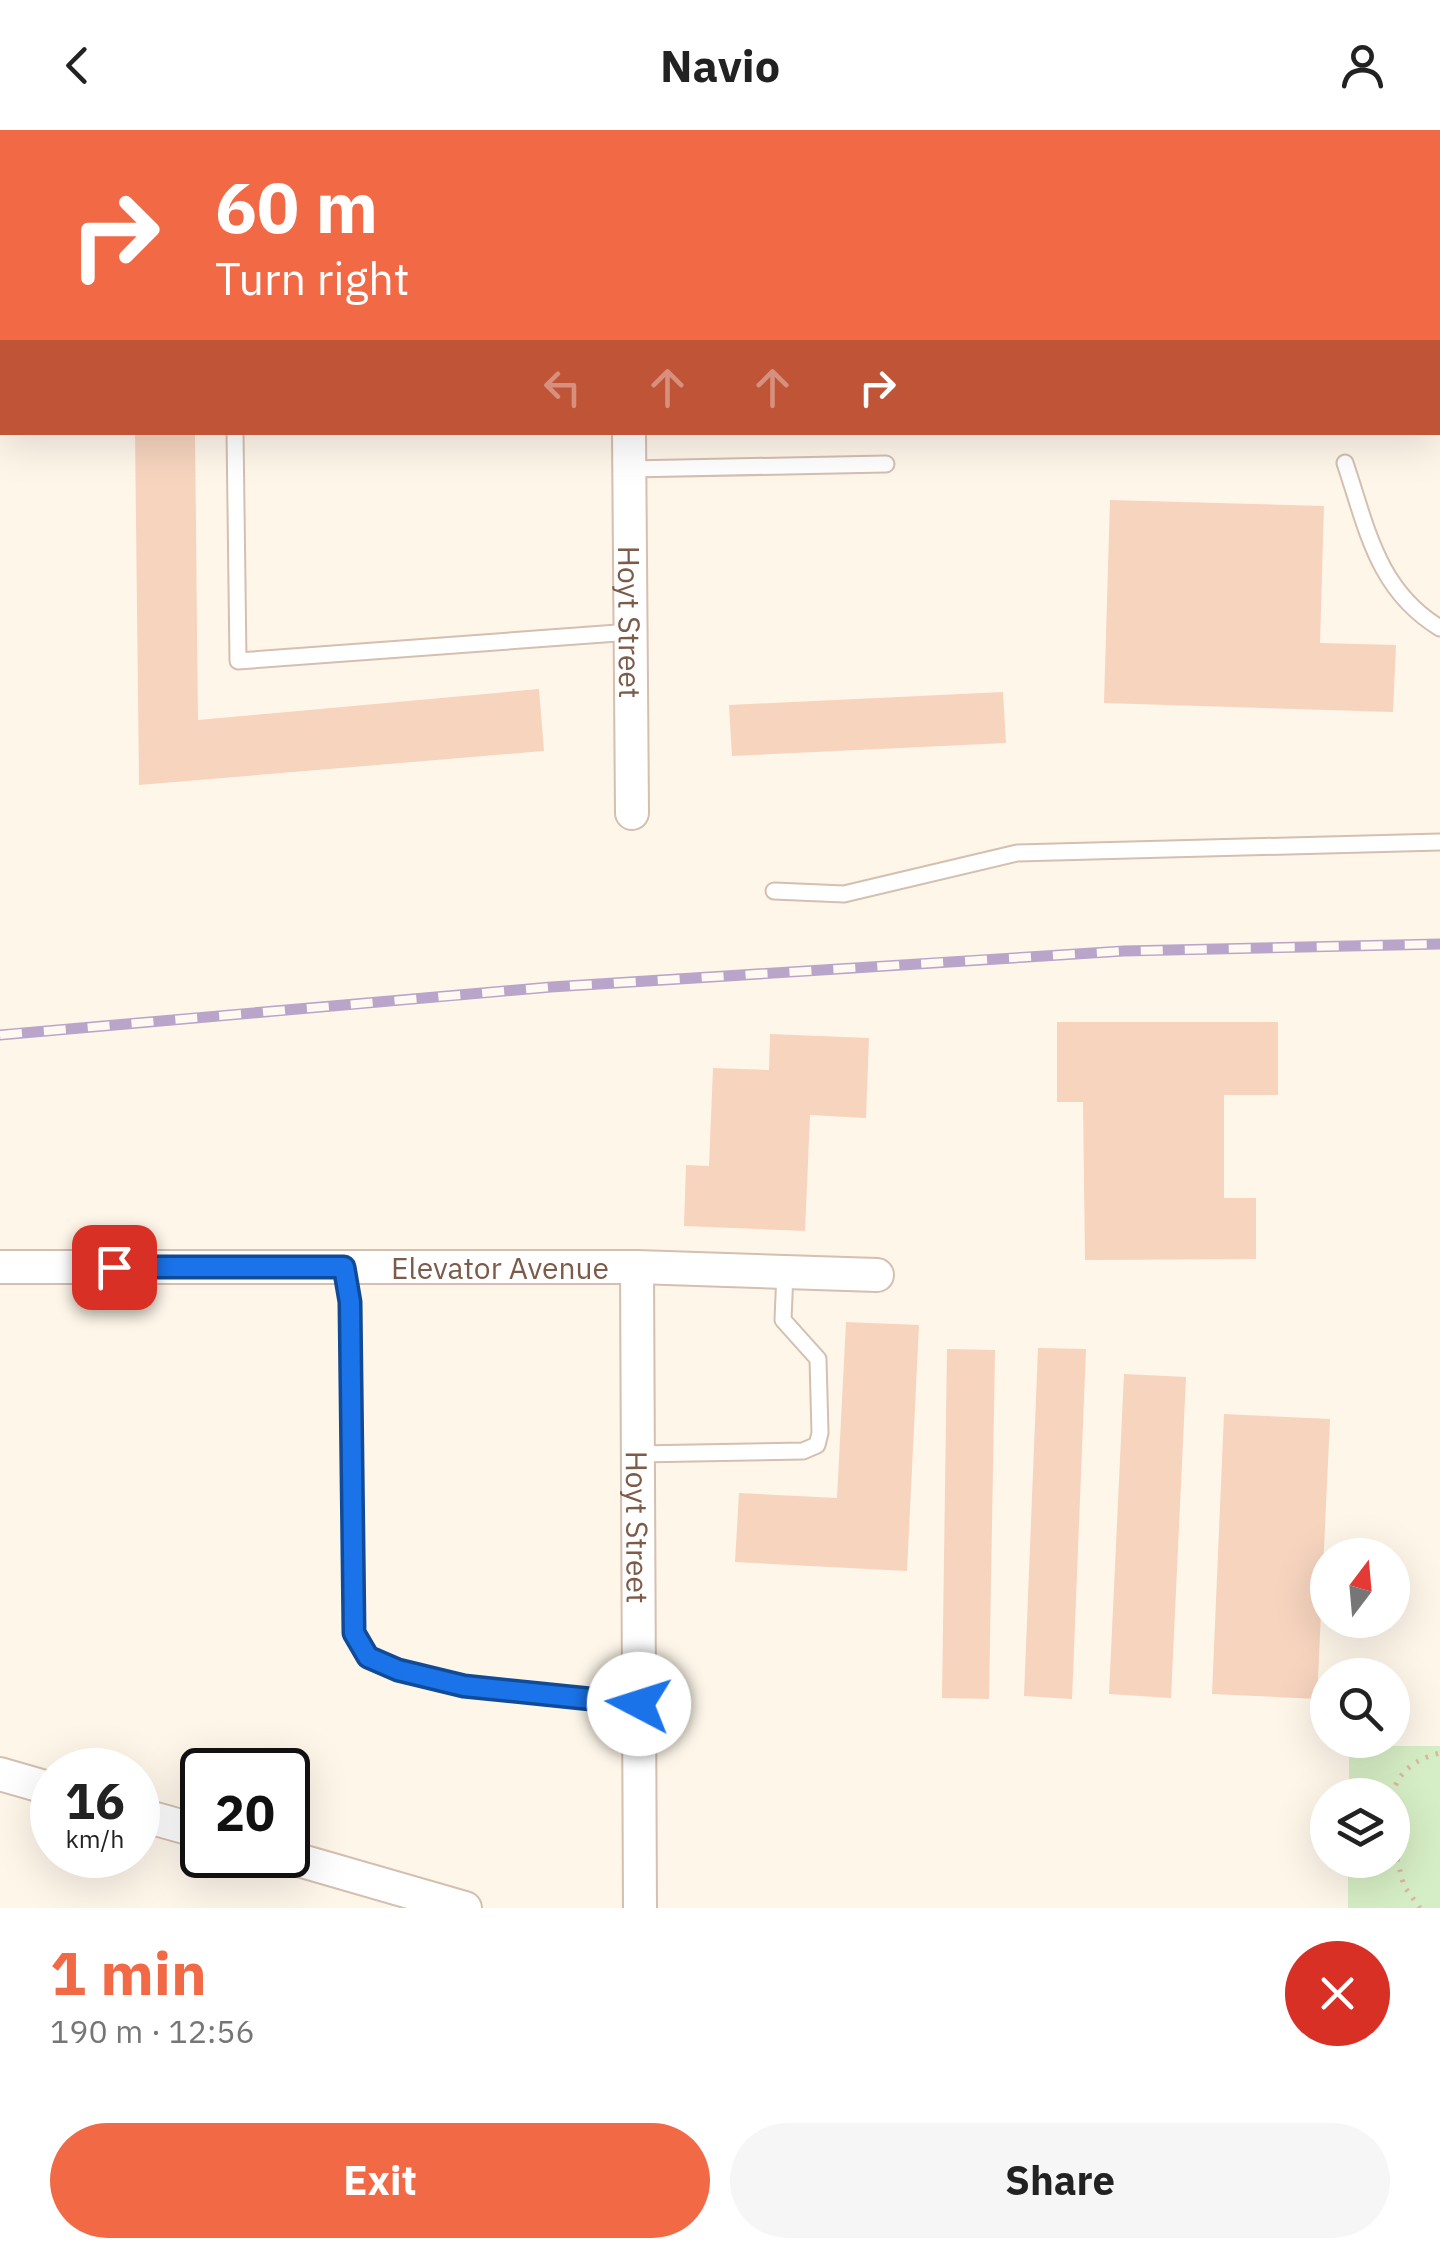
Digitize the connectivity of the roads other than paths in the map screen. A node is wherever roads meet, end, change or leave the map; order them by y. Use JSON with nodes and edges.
{"nodes":[{"id":1,"x":235,"y":435,"type":"edge"},
{"id":2,"x":629,"y":435,"type":"edge"},
{"id":3,"x":1346,"y":463,"type":"dead end"},
{"id":4,"x":886,"y":464,"type":"dead end"},
{"id":5,"x":630,"y":469,"type":"junction"},
{"id":6,"x":1440,"y":628,"type":"edge"},
{"id":7,"x":631,"y":632,"type":"junction"},
{"id":8,"x":632,"y":813,"type":"dead end"},
{"id":9,"x":1440,"y":842,"type":"edge"},
{"id":10,"x":774,"y":892,"type":"dead end"},
{"id":11,"x":0,"y":1267,"type":"edge"},
{"id":12,"x":344,"y":1267,"type":"junction"},
{"id":13,"x":637,"y":1267,"type":"junction"},
{"id":14,"x":784,"y":1272,"type":"junction"},
{"id":15,"x":878,"y":1275,"type":"dead end"},
{"id":16,"x":638,"y":1454,"type":"junction"},
{"id":17,"x":639,"y":1704,"type":"junction"},
{"id":18,"x":0,"y":1774,"type":"edge"},
{"id":19,"x":30,"y":1783,"type":"edge"},
{"id":20,"x":310,"y":1863,"type":"edge"},
{"id":21,"x":464,"y":1908,"type":"edge"},
{"id":22,"x":640,"y":1908,"type":"edge"}],
"edges":[{"from":1,"to":7,"type":"lane"},
{"from":2,"to":5,"type":"street","name":"Hoyt Street"},
{"from":3,"to":6,"type":"lane"},
{"from":4,"to":5,"type":"lane"},
{"from":5,"to":7,"type":"street","name":"Hoyt Street"},
{"from":7,"to":8,"type":"street","name":"Hoyt Street"},
{"from":9,"to":10,"type":"lane"},
{"from":11,"to":12,"type":"street","name":"Elevator Avenue"},
{"from":12,"to":13,"type":"street","name":"Elevator Avenue"},
{"from":12,"to":17,"type":"lane"},
{"from":13,"to":14,"type":"street","name":"Elevator Avenue"},
{"from":13,"to":16,"type":"street","name":"Hoyt Street"},
{"from":14,"to":15,"type":"street","name":"Elevator Avenue"},
{"from":14,"to":16,"type":"lane"},
{"from":16,"to":17,"type":"street","name":"Hoyt Street"},
{"from":17,"to":22,"type":"street","name":"Hoyt Street"},
{"from":18,"to":19,"type":"street"},
{"from":20,"to":21,"type":"street"}]}
